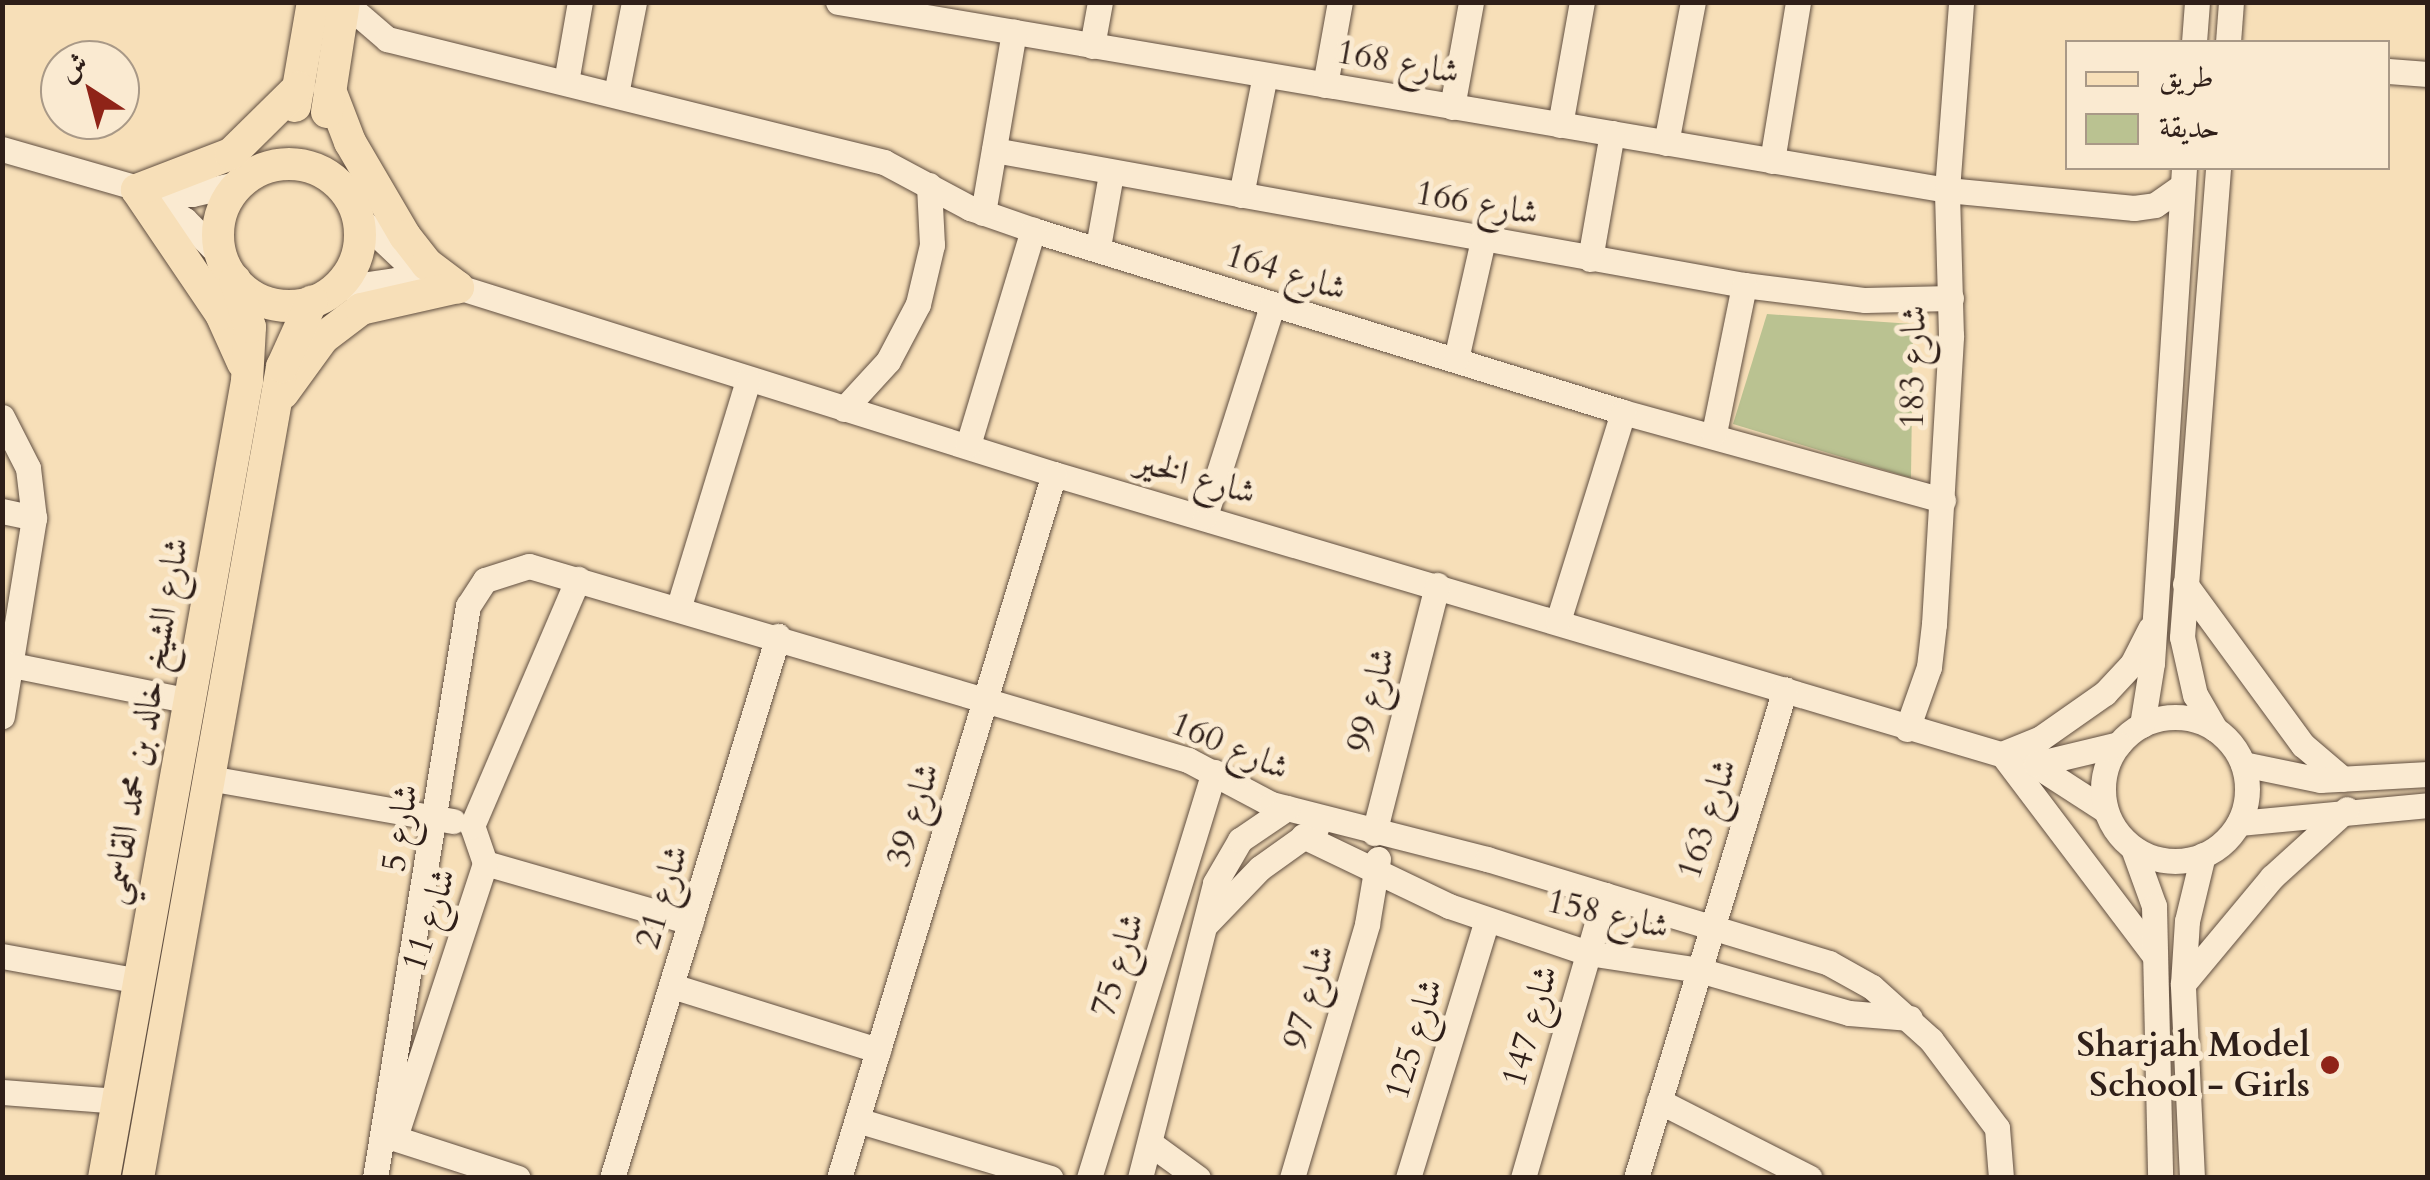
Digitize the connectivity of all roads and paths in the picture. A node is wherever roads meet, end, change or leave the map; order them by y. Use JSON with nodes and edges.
{"nodes":[{"id":1,"x":313,"y":2,"type":"edge"},
{"id":2,"x":344,"y":2,"type":"edge"},
{"id":3,"x":580,"y":2,"type":"edge"},
{"id":4,"x":634,"y":2,"type":"edge"},
{"id":5,"x":838,"y":2,"type":"edge"},
{"id":6,"x":1100,"y":2,"type":"edge"},
{"id":7,"x":1340,"y":2,"type":"edge"},
{"id":8,"x":1471,"y":2,"type":"edge"},
{"id":9,"x":1582,"y":2,"type":"edge"},
{"id":10,"x":1693,"y":2,"type":"edge"},
{"id":11,"x":1798,"y":2,"type":"edge"},
{"id":12,"x":1961,"y":2,"type":"edge"},
{"id":13,"x":2198,"y":2,"type":"edge"},
{"id":14,"x":872,"y":5,"type":"edge"},
{"id":15,"x":983,"y":15,"type":"edge"},
{"id":16,"x":2230,"y":21,"type":"edge"},
{"id":17,"x":1014,"y":32,"type":"junction"},
{"id":18,"x":386,"y":40,"type":"junction"},
{"id":19,"x":2194,"y":40,"type":"edge"},
{"id":20,"x":2247,"y":40,"type":"edge"},
{"id":21,"x":1092,"y":46,"type":"junction"},
{"id":22,"x":2390,"y":70,"type":"edge"},
{"id":23,"x":2428,"y":74,"type":"edge"},
{"id":24,"x":1264,"y":75,"type":"junction"},
{"id":25,"x":320,"y":81,"type":"junction"},
{"id":26,"x":566,"y":82,"type":"junction"},
{"id":27,"x":1324,"y":85,"type":"junction"},
{"id":28,"x":616,"y":94,"type":"junction"},
{"id":29,"x":1452,"y":106,"type":"junction"},
{"id":30,"x":1560,"y":125,"type":"junction"},
{"id":31,"x":1612,"y":134,"type":"junction"},
{"id":32,"x":1666,"y":142,"type":"junction"},
{"id":33,"x":2,"y":149,"type":"edge"},
{"id":34,"x":994,"y":150,"type":"junction"},
{"id":35,"x":1772,"y":161,"type":"junction"},
{"id":36,"x":2218,"y":170,"type":"edge"},
{"id":37,"x":1112,"y":174,"type":"junction"},
{"id":38,"x":250,"y":176,"type":"junction"},
{"id":39,"x":2183,"y":177,"type":"edge"},
{"id":40,"x":928,"y":184,"type":"junction"},
{"id":41,"x":137,"y":190,"type":"junction"},
{"id":42,"x":1947,"y":190,"type":"junction"},
{"id":43,"x":1241,"y":195,"type":"junction"},
{"id":44,"x":351,"y":203,"type":"junction"},
{"id":45,"x":2134,"y":208,"type":"junction"},
{"id":46,"x":983,"y":212,"type":"junction"},
{"id":47,"x":1033,"y":230,"type":"junction"},
{"id":48,"x":1483,"y":240,"type":"junction"},
{"id":49,"x":2180,"y":242,"type":"junction"},
{"id":50,"x":1098,"y":247,"type":"junction"},
{"id":51,"x":1590,"y":259,"type":"junction"},
{"id":52,"x":228,"y":268,"type":"junction"},
{"id":53,"x":1744,"y":285,"type":"junction"},
{"id":54,"x":458,"y":287,"type":"junction"},
{"id":55,"x":323,"y":295,"type":"junction"},
{"id":56,"x":1950,"y":298,"type":"junction"},
{"id":57,"x":1272,"y":306,"type":"junction"},
{"id":58,"x":1456,"y":360,"type":"junction"},
{"id":59,"x":748,"y":380,"type":"junction"},
{"id":60,"x":246,"y":381,"type":"junction"},
{"id":61,"x":277,"y":401,"type":"junction"},
{"id":62,"x":844,"y":408,"type":"junction"},
{"id":63,"x":1624,"y":412,"type":"junction"},
{"id":64,"x":2,"y":417,"type":"edge"},
{"id":65,"x":1714,"y":433,"type":"junction"},
{"id":66,"x":968,"y":445,"type":"junction"},
{"id":67,"x":1054,"y":474,"type":"junction"},
{"id":68,"x":1943,"y":500,"type":"junction"},
{"id":69,"x":2,"y":512,"type":"edge"},
{"id":70,"x":1205,"y":516,"type":"junction"},
{"id":71,"x":34,"y":518,"type":"junction"},
{"id":72,"x":578,"y":578,"type":"junction"},
{"id":73,"x":2186,"y":584,"type":"junction"},
{"id":74,"x":1437,"y":585,"type":"junction"},
{"id":75,"x":468,"y":606,"type":"joint"},
{"id":76,"x":680,"y":606,"type":"junction"},
{"id":77,"x":2154,"y":620,"type":"junction"},
{"id":78,"x":11,"y":622,"type":"edge"},
{"id":79,"x":1558,"y":622,"type":"junction"},
{"id":80,"x":778,"y":636,"type":"junction"},
{"id":81,"x":12,"y":665,"type":"junction"},
{"id":82,"x":1785,"y":689,"type":"junction"},
{"id":83,"x":985,"y":700,"type":"junction"},
{"id":84,"x":190,"y":701,"type":"junction"},
{"id":85,"x":2,"y":716,"type":"edge"},
{"id":86,"x":2142,"y":725,"type":"junction"},
{"id":87,"x":1907,"y":729,"type":"junction"},
{"id":88,"x":2215,"y":729,"type":"junction"},
{"id":89,"x":2119,"y":744,"type":"junction"},
{"id":90,"x":2002,"y":754,"type":"junction"},
{"id":91,"x":2034,"y":764,"type":"junction"},
{"id":92,"x":2243,"y":764,"type":"junction"},
{"id":93,"x":1214,"y":772,"type":"junction"},
{"id":94,"x":2428,"y":774,"type":"edge"},
{"id":95,"x":209,"y":778,"type":"junction"},
{"id":96,"x":2343,"y":779,"type":"junction"},
{"id":97,"x":2428,"y":805,"type":"edge"},
{"id":98,"x":1287,"y":808,"type":"junction"},
{"id":99,"x":2347,"y":808,"type":"junction"},
{"id":100,"x":2105,"y":810,"type":"junction"},
{"id":101,"x":438,"y":817,"type":"junction"},
{"id":102,"x":1330,"y":820,"type":"junction"},
{"id":103,"x":2239,"y":823,"type":"junction"},
{"id":104,"x":472,"y":826,"type":"junction"},
{"id":105,"x":1375,"y":834,"type":"junction"},
{"id":106,"x":1303,"y":836,"type":"junction"},
{"id":107,"x":2133,"y":848,"type":"junction"},
{"id":108,"x":2204,"y":856,"type":"junction"},
{"id":109,"x":485,"y":863,"type":"junction"},
{"id":110,"x":1183,"y":871,"type":"junction"},
{"id":111,"x":1377,"y":872,"type":"junction"},
{"id":112,"x":1215,"y":883,"type":"junction"},
{"id":113,"x":1605,"y":894,"type":"junction"},
{"id":114,"x":1487,"y":920,"type":"junction"},
{"id":115,"x":691,"y":922,"type":"junction"},
{"id":116,"x":1204,"y":926,"type":"junction"},
{"id":117,"x":1710,"y":926,"type":"junction"},
{"id":118,"x":1588,"y":953,"type":"junction"},
{"id":119,"x":2152,"y":954,"type":"junction"},
{"id":120,"x":2,"y":956,"type":"edge"},
{"id":121,"x":1698,"y":970,"type":"junction"},
{"id":122,"x":140,"y":981,"type":"junction"},
{"id":123,"x":2184,"y":984,"type":"junction"},
{"id":124,"x":672,"y":986,"type":"junction"},
{"id":125,"x":1910,"y":1018,"type":"junction"},
{"id":126,"x":878,"y":1050,"type":"junction"},
{"id":127,"x":2,"y":1092,"type":"edge"},
{"id":128,"x":118,"y":1101,"type":"junction"},
{"id":129,"x":1659,"y":1101,"type":"junction"},
{"id":130,"x":856,"y":1120,"type":"junction"},
{"id":131,"x":394,"y":1138,"type":"junction"},
{"id":132,"x":1139,"y":1167,"type":"edge"},
{"id":133,"x":104,"y":1178,"type":"edge"},
{"id":134,"x":138,"y":1178,"type":"edge"},
{"id":135,"x":378,"y":1178,"type":"edge"},
{"id":136,"x":518,"y":1178,"type":"edge"},
{"id":137,"x":612,"y":1178,"type":"edge"},
{"id":138,"x":839,"y":1178,"type":"edge"},
{"id":139,"x":1050,"y":1178,"type":"edge"},
{"id":140,"x":1089,"y":1178,"type":"edge"},
{"id":141,"x":1198,"y":1178,"type":"edge"},
{"id":142,"x":1292,"y":1178,"type":"edge"},
{"id":143,"x":1408,"y":1178,"type":"edge"},
{"id":144,"x":1523,"y":1178,"type":"edge"},
{"id":145,"x":1636,"y":1178,"type":"edge"},
{"id":146,"x":1810,"y":1178,"type":"edge"},
{"id":147,"x":2001,"y":1178,"type":"edge"},
{"id":148,"x":2160,"y":1178,"type":"edge"},
{"id":149,"x":2192,"y":1178,"type":"edge"}],
"edges":[{"from":1,"to":25,"type":"main road"},
{"from":2,"to":18,"type":"street"},
{"from":2,"to":25,"type":"main road"},
{"from":3,"to":26,"type":"street"},
{"from":4,"to":28,"type":"street"},
{"from":5,"to":14,"type":"street","name":"شارع 168"},
{"from":6,"to":21,"type":"street"},
{"from":7,"to":27,"type":"street"},
{"from":8,"to":29,"type":"street"},
{"from":9,"to":30,"type":"street"},
{"from":10,"to":32,"type":"street"},
{"from":11,"to":35,"type":"street"},
{"from":12,"to":42,"type":"street","name":"شارع 183"},
{"from":13,"to":19,"type":"street"},
{"from":14,"to":15,"type":"street","name":"شارع 168"},
{"from":15,"to":17,"type":"street","name":"شارع 168"},
{"from":16,"to":20,"type":"street"},
{"from":17,"to":21,"type":"street","name":"شارع 168"},
{"from":17,"to":34,"type":"street"},
{"from":18,"to":25,"type":"street"},
{"from":18,"to":26,"type":"street","name":"شارع 164"},
{"from":21,"to":24,"type":"street","name":"شارع 168"},
{"from":22,"to":23,"type":"street"},
{"from":24,"to":27,"type":"street","name":"شارع 168"},
{"from":24,"to":43,"type":"street"},
{"from":25,"to":38,"type":"main road"},
{"from":25,"to":41,"type":"main road"},
{"from":25,"to":44,"type":"main road"},
{"from":25,"to":54,"type":"main road"},
{"from":26,"to":28,"type":"street","name":"شارع 164"},
{"from":27,"to":29,"type":"street","name":"شارع 168"},
{"from":28,"to":40,"type":"street","name":"شارع 164"},
{"from":29,"to":30,"type":"street","name":"شارع 168"},
{"from":30,"to":31,"type":"street","name":"شارع 168"},
{"from":31,"to":32,"type":"street","name":"شارع 168"},
{"from":31,"to":51,"type":"street"},
{"from":32,"to":35,"type":"street","name":"شارع 168"},
{"from":33,"to":41,"type":"street"},
{"from":34,"to":37,"type":"street","name":"شارع 166"},
{"from":34,"to":46,"type":"street"},
{"from":35,"to":42,"type":"street","name":"شارع 168"},
{"from":36,"to":73,"type":"street"},
{"from":37,"to":43,"type":"street","name":"شارع 166"},
{"from":37,"to":50,"type":"street"},
{"from":38,"to":41,"type":"street"},
{"from":38,"to":44,"type":"main road"},
{"from":38,"to":52,"type":"main road"},
{"from":39,"to":45,"type":"street"},
{"from":39,"to":49,"type":"street"},
{"from":40,"to":46,"type":"street","name":"شارع 164"},
{"from":40,"to":62,"type":"street"},
{"from":41,"to":52,"type":"street"},
{"from":41,"to":60,"type":"main road"},
{"from":42,"to":45,"type":"street","name":"شارع 168"},
{"from":42,"to":56,"type":"street","name":"شارع 183"},
{"from":43,"to":48,"type":"street","name":"شارع 166"},
{"from":44,"to":54,"type":"street","name":"شارع الخير"},
{"from":44,"to":55,"type":"main road"},
{"from":45,"to":49,"type":"street"},
{"from":46,"to":47,"type":"street","name":"شارع 164"},
{"from":47,"to":50,"type":"street","name":"شارع 164"},
{"from":47,"to":66,"type":"street"},
{"from":48,"to":51,"type":"street","name":"شارع 166"},
{"from":48,"to":58,"type":"street"},
{"from":49,"to":77,"type":"street"},
{"from":50,"to":57,"type":"street","name":"شارع 164"},
{"from":51,"to":53,"type":"street","name":"شارع 166"},
{"from":52,"to":55,"type":"main road"},
{"from":52,"to":60,"type":"main road","name":"شارع الشيخ خالد بن محمد القاسمي"},
{"from":53,"to":56,"type":"street","name":"شارع 166"},
{"from":53,"to":65,"type":"street"},
{"from":54,"to":55,"type":"street"},
{"from":54,"to":59,"type":"street","name":"شارع الخير"},
{"from":54,"to":61,"type":"main road"},
{"from":55,"to":61,"type":"main road","name":"شارع الشيخ خالد بن محمد القاسمي"},
{"from":56,"to":68,"type":"street","name":"شارع 183"},
{"from":57,"to":58,"type":"street","name":"شارع 164"},
{"from":57,"to":70,"type":"street"},
{"from":58,"to":63,"type":"street","name":"شارع 164"},
{"from":59,"to":62,"type":"street","name":"شارع الخير"},
{"from":59,"to":76,"type":"street"},
{"from":60,"to":84,"type":"main road","name":"شارع الشيخ خالد بن محمد القاسمي"},
{"from":61,"to":95,"type":"main road","name":"شارع الشيخ خالد بن محمد القاسمي"},
{"from":62,"to":66,"type":"street","name":"شارع الخير"},
{"from":63,"to":65,"type":"street","name":"شارع 164"},
{"from":63,"to":79,"type":"street"},
{"from":64,"to":71,"type":"street"},
{"from":65,"to":68,"type":"street","name":"شارع 164"},
{"from":66,"to":67,"type":"street","name":"شارع الخير"},
{"from":67,"to":70,"type":"street","name":"شارع الخير"},
{"from":67,"to":83,"type":"street","name":"شارع 39"},
{"from":68,"to":87,"type":"street","name":"شارع 183"},
{"from":69,"to":71,"type":"street"},
{"from":70,"to":74,"type":"street","name":"شارع الخير"},
{"from":71,"to":78,"type":"street"},
{"from":72,"to":75,"type":"street","name":"شارع 160"},
{"from":72,"to":76,"type":"street","name":"شارع 160"},
{"from":72,"to":104,"type":"street","name":"شارع 11"},
{"from":73,"to":88,"type":"street"},
{"from":73,"to":96,"type":"street"},
{"from":74,"to":79,"type":"street","name":"شارع الخير"},
{"from":74,"to":105,"type":"street","name":"شارع 99"},
{"from":75,"to":101,"type":"street","name":"شارع 5"},
{"from":76,"to":80,"type":"street","name":"شارع 160"},
{"from":77,"to":86,"type":"street"},
{"from":77,"to":90,"type":"street"},
{"from":78,"to":81,"type":"street"},
{"from":79,"to":82,"type":"street","name":"شارع الخير"},
{"from":80,"to":83,"type":"street","name":"شارع 160"},
{"from":80,"to":115,"type":"street","name":"شارع 21"},
{"from":81,"to":84,"type":"street"},
{"from":81,"to":85,"type":"street"},
{"from":82,"to":87,"type":"street","name":"شارع الخير"},
{"from":82,"to":117,"type":"street","name":"شارع 163"},
{"from":83,"to":93,"type":"street","name":"شارع 160"},
{"from":83,"to":126,"type":"street","name":"شارع 39"},
{"from":84,"to":122,"type":"main road","name":"شارع الشيخ خالد بن محمد القاسمي"},
{"from":86,"to":88,"type":"street"},
{"from":86,"to":89,"type":"street"},
{"from":87,"to":90,"type":"street","name":"شارع الخير"},
{"from":88,"to":92,"type":"street"},
{"from":89,"to":91,"type":"street"},
{"from":89,"to":100,"type":"street"},
{"from":90,"to":91,"type":"street","name":"شارع الخير"},
{"from":90,"to":119,"type":"street"},
{"from":91,"to":100,"type":"street","name":"شارع الخير"},
{"from":92,"to":96,"type":"street"},
{"from":92,"to":103,"type":"street"},
{"from":93,"to":98,"type":"street","name":"شارع 160"},
{"from":93,"to":110,"type":"street","name":"شارع 75"},
{"from":94,"to":96,"type":"street"},
{"from":95,"to":101,"type":"street"},
{"from":95,"to":134,"type":"main road","name":"شارع الشيخ خالد بن محمد القاسمي"},
{"from":97,"to":99,"type":"street"},
{"from":98,"to":102,"type":"street","name":"شارع 160"},
{"from":98,"to":112,"type":"street"},
{"from":99,"to":103,"type":"street"},
{"from":99,"to":123,"type":"street"},
{"from":100,"to":107,"type":"street"},
{"from":101,"to":104,"type":"street"},
{"from":101,"to":135,"type":"street","name":"شارع 5"},
{"from":102,"to":105,"type":"street","name":"شارع 160"},
{"from":102,"to":106,"type":"street"},
{"from":103,"to":108,"type":"street"},
{"from":104,"to":109,"type":"street","name":"شارع 11"},
{"from":105,"to":111,"type":"street","name":"شارع 97"},
{"from":105,"to":113,"type":"street","name":"شارع 160"},
{"from":106,"to":111,"type":"street","name":"شارع 158"},
{"from":106,"to":116,"type":"street"},
{"from":107,"to":108,"type":"street"},
{"from":107,"to":119,"type":"street"},
{"from":108,"to":123,"type":"street"},
{"from":109,"to":115,"type":"street"},
{"from":109,"to":131,"type":"street","name":"شارع 11"},
{"from":110,"to":112,"type":"street"},
{"from":110,"to":140,"type":"street","name":"شارع 75"},
{"from":111,"to":114,"type":"street","name":"شارع 158"},
{"from":111,"to":142,"type":"street","name":"شارع 97"},
{"from":112,"to":116,"type":"street"},
{"from":113,"to":117,"type":"street","name":"شارع 160"},
{"from":113,"to":118,"type":"street","name":"شارع 147"},
{"from":114,"to":118,"type":"street","name":"شارع 158"},
{"from":114,"to":143,"type":"street","name":"شارع 125"},
{"from":115,"to":124,"type":"street","name":"شارع 21"},
{"from":116,"to":132,"type":"street"},
{"from":117,"to":121,"type":"street","name":"شارع 163"},
{"from":117,"to":125,"type":"street","name":"شارع 160"},
{"from":118,"to":121,"type":"street","name":"شارع 158"},
{"from":118,"to":144,"type":"street","name":"شارع 147"},
{"from":119,"to":148,"type":"street"},
{"from":120,"to":122,"type":"street"},
{"from":121,"to":125,"type":"street","name":"شارع 158"},
{"from":121,"to":129,"type":"street","name":"شارع 163"},
{"from":122,"to":128,"type":"main road","name":"شارع الشيخ خالد بن محمد القاسمي"},
{"from":123,"to":149,"type":"street"},
{"from":124,"to":126,"type":"street"},
{"from":124,"to":137,"type":"street","name":"شارع 21"},
{"from":125,"to":147,"type":"street","name":"شارع 160"},
{"from":126,"to":130,"type":"street","name":"شارع 39"},
{"from":127,"to":128,"type":"street"},
{"from":128,"to":133,"type":"main road","name":"شارع الشيخ خالد بن محمد القاسمي"},
{"from":129,"to":145,"type":"street","name":"شارع 163"},
{"from":129,"to":146,"type":"street"},
{"from":130,"to":138,"type":"street","name":"شارع 39"},
{"from":130,"to":139,"type":"street"},
{"from":131,"to":135,"type":"street","name":"شارع 11"},
{"from":131,"to":136,"type":"street"},
{"from":132,"to":141,"type":"street"}]}
